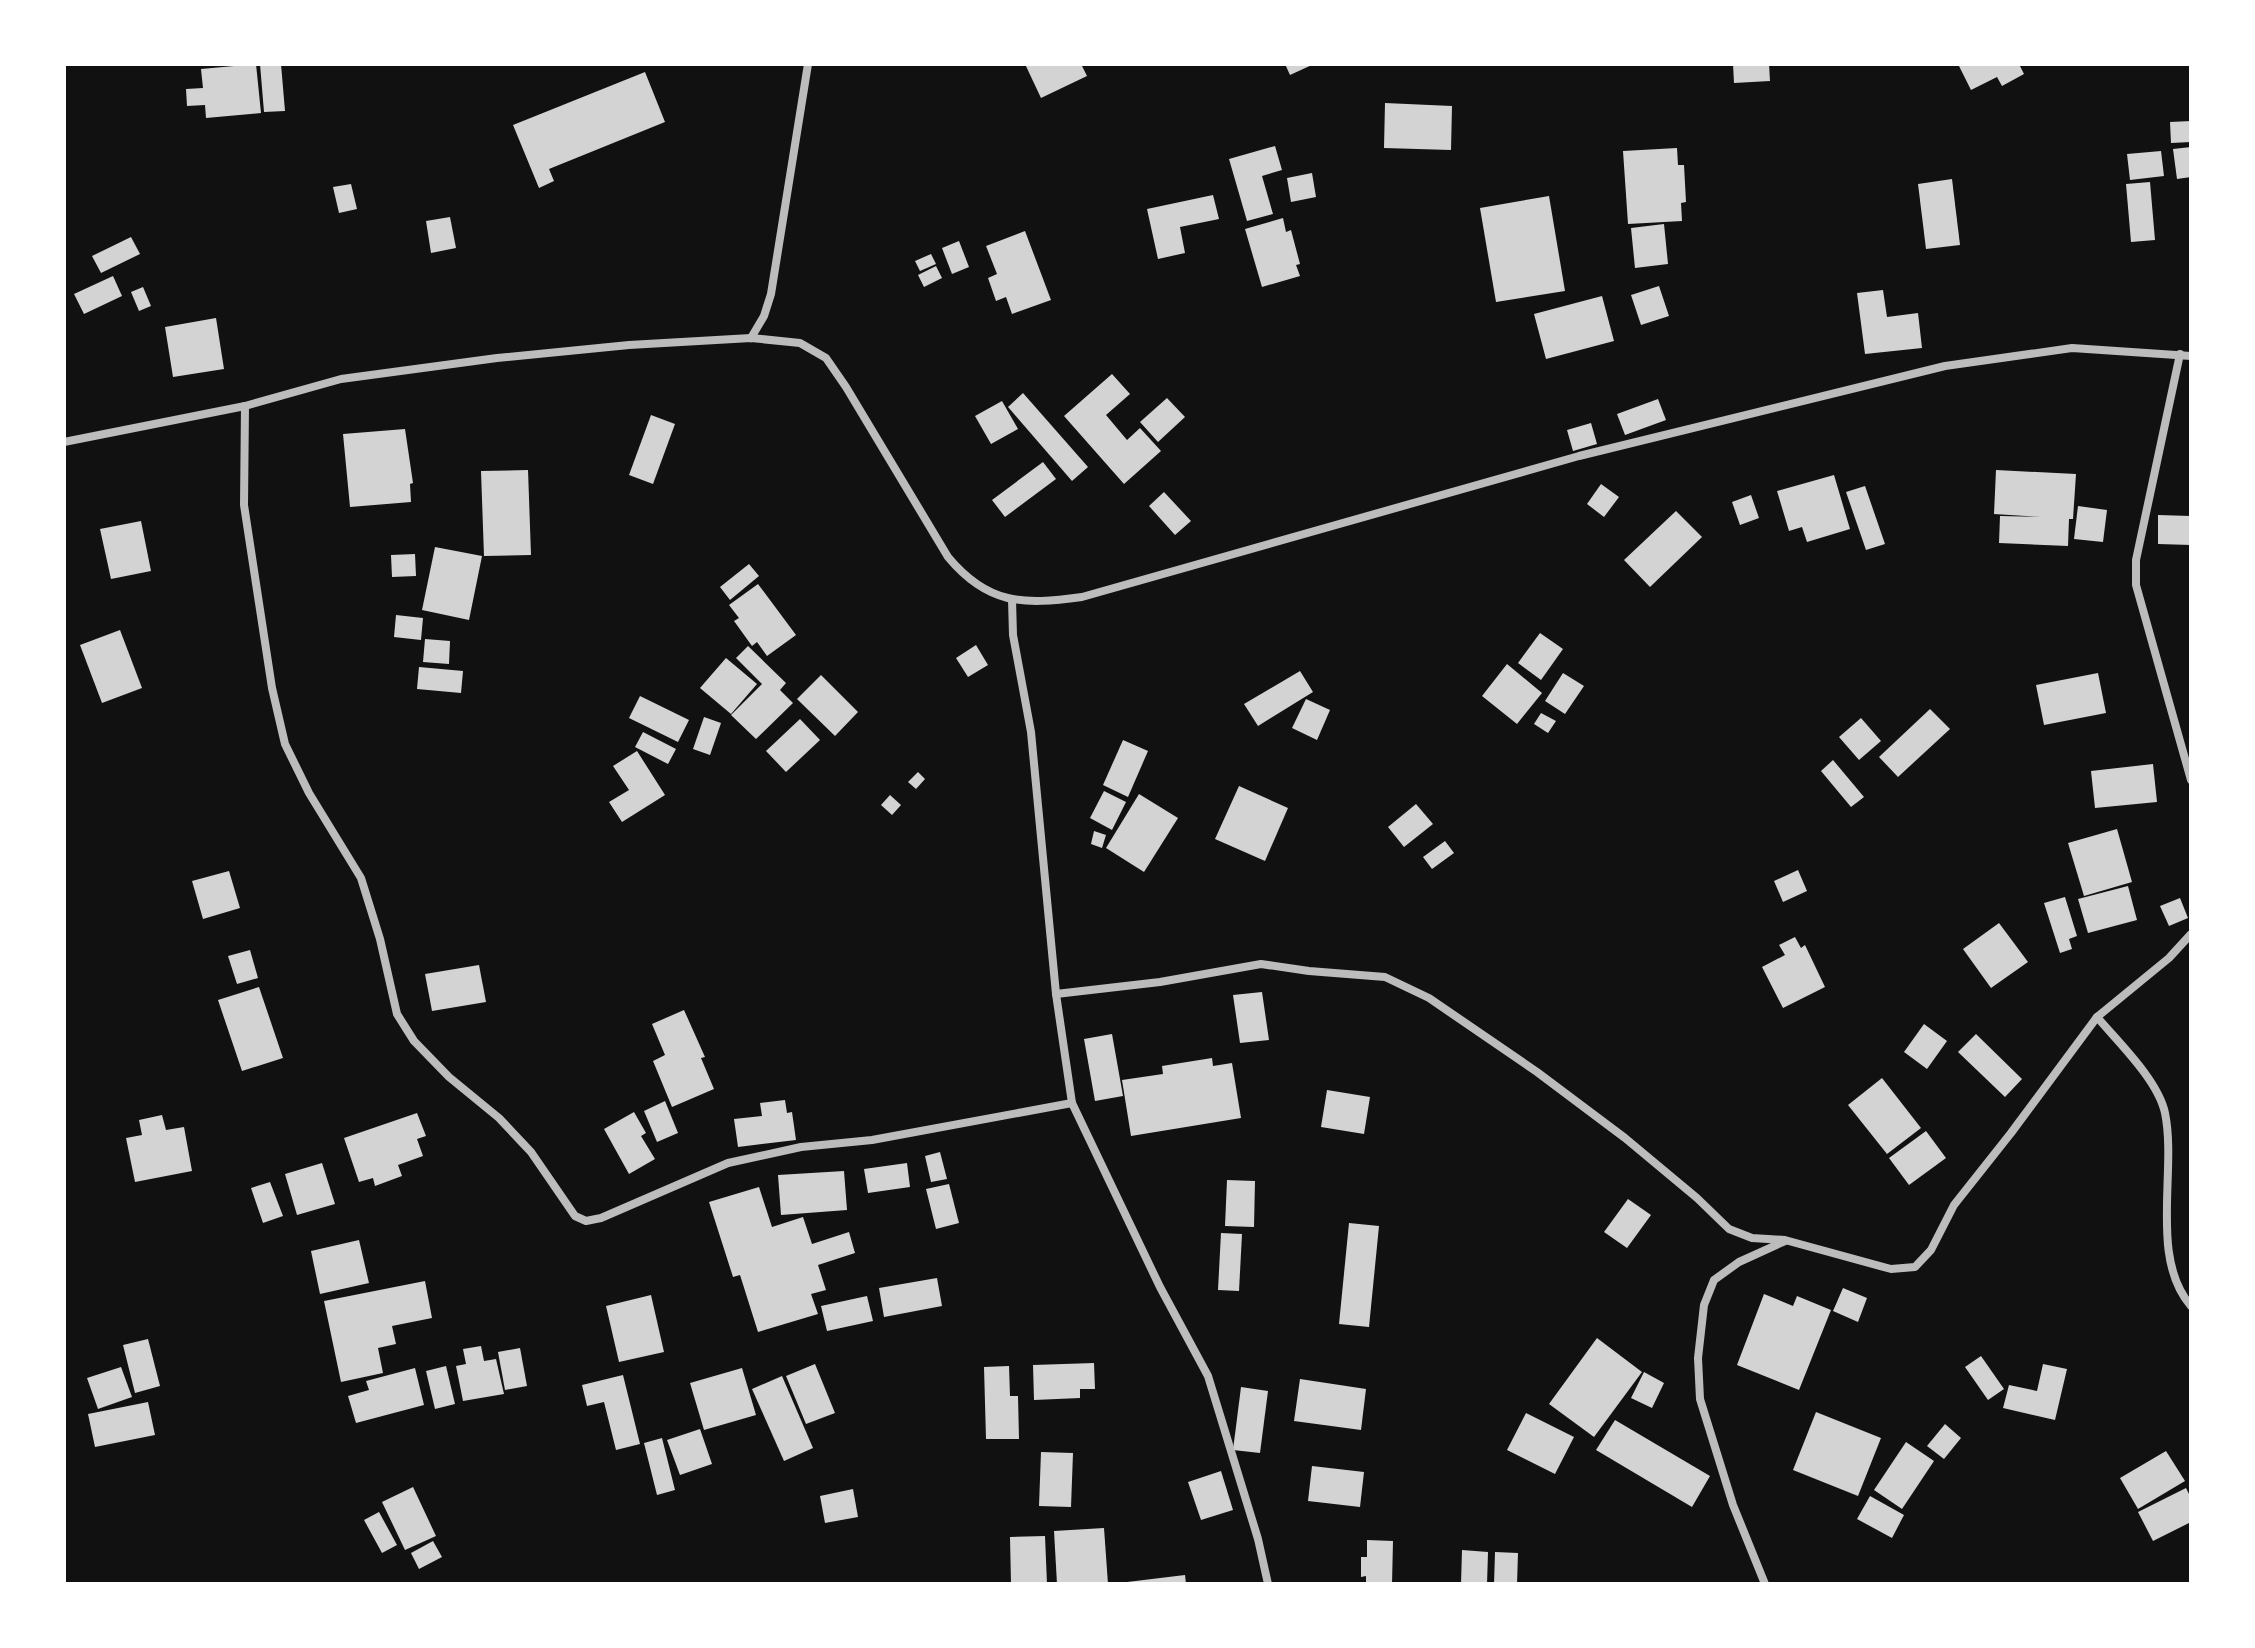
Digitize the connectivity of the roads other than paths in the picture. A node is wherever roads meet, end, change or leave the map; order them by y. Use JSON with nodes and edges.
{"nodes":[{"id":1,"x":808,"y":64,"type":"edge"},
{"id":2,"x":751,"y":338,"type":"junction"},
{"id":3,"x":2180,"y":354,"type":"junction"},
{"id":4,"x":2191,"y":356,"type":"edge"},
{"id":5,"x":245,"y":406,"type":"junction"},
{"id":6,"x":64,"y":442,"type":"edge"},
{"id":7,"x":1012,"y":600,"type":"junction"},
{"id":8,"x":2191,"y":780,"type":"edge"},
{"id":9,"x":2191,"y":934,"type":"edge"},
{"id":10,"x":1056,"y":994,"type":"junction"},
{"id":11,"x":2097,"y":1017,"type":"junction"},
{"id":12,"x":1072,"y":1103,"type":"junction"},
{"id":13,"x":1785,"y":1240,"type":"junction"},
{"id":14,"x":2191,"y":1306,"type":"edge"},
{"id":15,"x":1268,"y":1584,"type":"edge"},
{"id":16,"x":1765,"y":1584,"type":"edge"}],
"edges":[{"from":1,"to":2,"type":"street"},
{"from":2,"to":5,"type":"street"},
{"from":2,"to":7,"type":"street"},
{"from":3,"to":4,"type":"street"},
{"from":3,"to":7,"type":"street"},
{"from":3,"to":8,"type":"street"},
{"from":5,"to":6,"type":"street"},
{"from":5,"to":12,"type":"street"},
{"from":7,"to":10,"type":"street"},
{"from":9,"to":11,"type":"street"},
{"from":10,"to":12,"type":"street"},
{"from":10,"to":13,"type":"street"},
{"from":11,"to":13,"type":"street"},
{"from":11,"to":14,"type":"street"},
{"from":12,"to":15,"type":"street"},
{"from":13,"to":16,"type":"street"}]}
